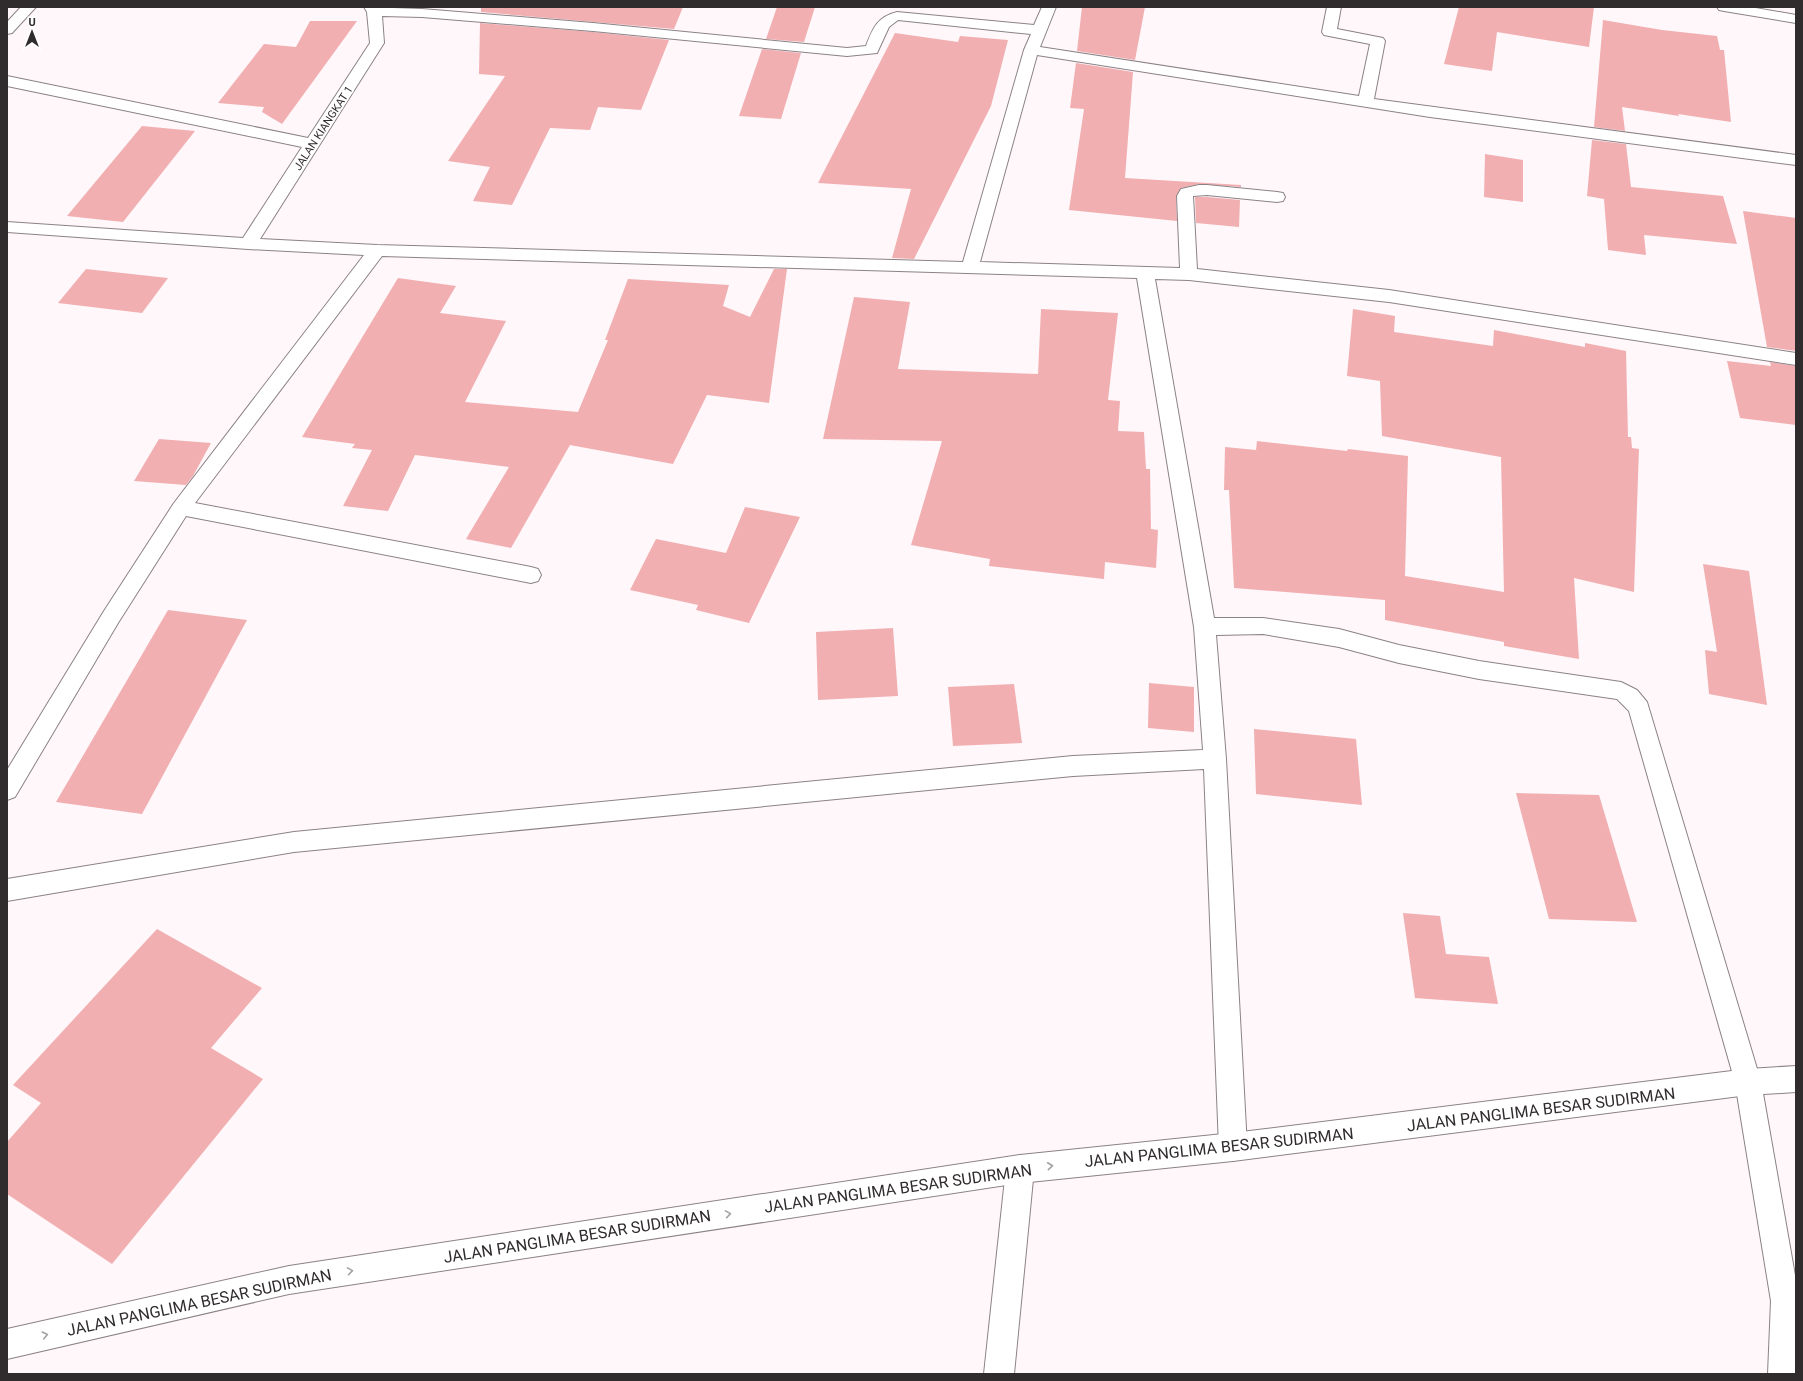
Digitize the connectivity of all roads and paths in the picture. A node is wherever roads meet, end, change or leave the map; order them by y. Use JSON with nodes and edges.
{"nodes":[{"id":1,"x":29,"y":7,"type":"edge"},
{"id":2,"x":1049,"y":7,"type":"edge"},
{"id":3,"x":1334,"y":7,"type":"edge"},
{"id":4,"x":1724,"y":7,"type":"edge"},
{"id":5,"x":373,"y":9,"type":"edge"},
{"id":6,"x":505,"y":13,"type":"edge"},
{"id":7,"x":1796,"y":19,"type":"edge"},
{"id":8,"x":7,"y":30,"type":"edge"},
{"id":9,"x":1039,"y":30,"type":"junction"},
{"id":10,"x":1031,"y":50,"type":"junction"},
{"id":11,"x":7,"y":81,"type":"edge"},
{"id":12,"x":1366,"y":102,"type":"junction"},
{"id":13,"x":312,"y":144,"type":"junction"},
{"id":14,"x":1796,"y":160,"type":"edge"},
{"id":15,"x":1276,"y":197,"type":"dead end"},
{"id":16,"x":7,"y":227,"type":"edge"},
{"id":17,"x":248,"y":244,"type":"junction"},
{"id":18,"x":377,"y":250,"type":"junction"},
{"id":19,"x":970,"y":268,"type":"junction"},
{"id":20,"x":1145,"y":272,"type":"junction"},
{"id":21,"x":1189,"y":274,"type":"junction"},
{"id":22,"x":1796,"y":360,"type":"edge"},
{"id":23,"x":181,"y":508,"type":"junction"},
{"id":24,"x":531,"y":575,"type":"dead end"},
{"id":25,"x":1205,"y":627,"type":"junction"},
{"id":26,"x":1214,"y":759,"type":"junction"},
{"id":27,"x":7,"y":790,"type":"edge"},
{"id":28,"x":7,"y":890,"type":"edge"},
{"id":29,"x":1796,"y":1080,"type":"edge"},
{"id":30,"x":1748,"y":1082,"type":"junction"},
{"id":31,"x":1233,"y":1147,"type":"junction"},
{"id":32,"x":1020,"y":1170,"type":"junction"},
{"id":33,"x":7,"y":1344,"type":"edge"},
{"id":34,"x":999,"y":1374,"type":"edge"},
{"id":35,"x":1783,"y":1374,"type":"edge"}],
"edges":[{"from":1,"to":8,"type":"street"},
{"from":2,"to":9,"type":"street"},
{"from":3,"to":12,"type":"street"},
{"from":4,"to":7,"type":"street"},
{"from":5,"to":6,"type":"street"},
{"from":5,"to":13,"type":"street","name":"JALAN KIANGKAT 1"},
{"from":6,"to":9,"type":"street"},
{"from":9,"to":10,"type":"street"},
{"from":10,"to":12,"type":"street"},
{"from":10,"to":19,"type":"street"},
{"from":11,"to":13,"type":"street"},
{"from":12,"to":14,"type":"street"},
{"from":13,"to":17,"type":"street","name":"JALAN KIANGKAT 1"},
{"from":15,"to":21,"type":"street"},
{"from":16,"to":17,"type":"street"},
{"from":17,"to":18,"type":"street"},
{"from":18,"to":19,"type":"street"},
{"from":18,"to":23,"type":"street"},
{"from":19,"to":20,"type":"street"},
{"from":20,"to":21,"type":"street"},
{"from":20,"to":25,"type":"street"},
{"from":21,"to":22,"type":"street"},
{"from":23,"to":24,"type":"street"},
{"from":23,"to":27,"type":"street"},
{"from":25,"to":26,"type":"street"},
{"from":25,"to":30,"type":"street"},
{"from":26,"to":28,"type":"street"},
{"from":26,"to":31,"type":"street"},
{"from":29,"to":30,"type":"street","name":"JALAN PANGLIMA BESAR SUDIRMAN"},
{"from":30,"to":31,"type":"street","name":"JALAN PANGLIMA BESAR SUDIRMAN"},
{"from":30,"to":35,"type":"street"},
{"from":32,"to":31,"type":"street","name":"JALAN PANGLIMA BESAR SUDIRMAN","one_way":true},
{"from":33,"to":32,"type":"street","name":"JALAN PANGLIMA BESAR SUDIRMAN","one_way":true},
{"from":32,"to":34,"type":"street"}]}
